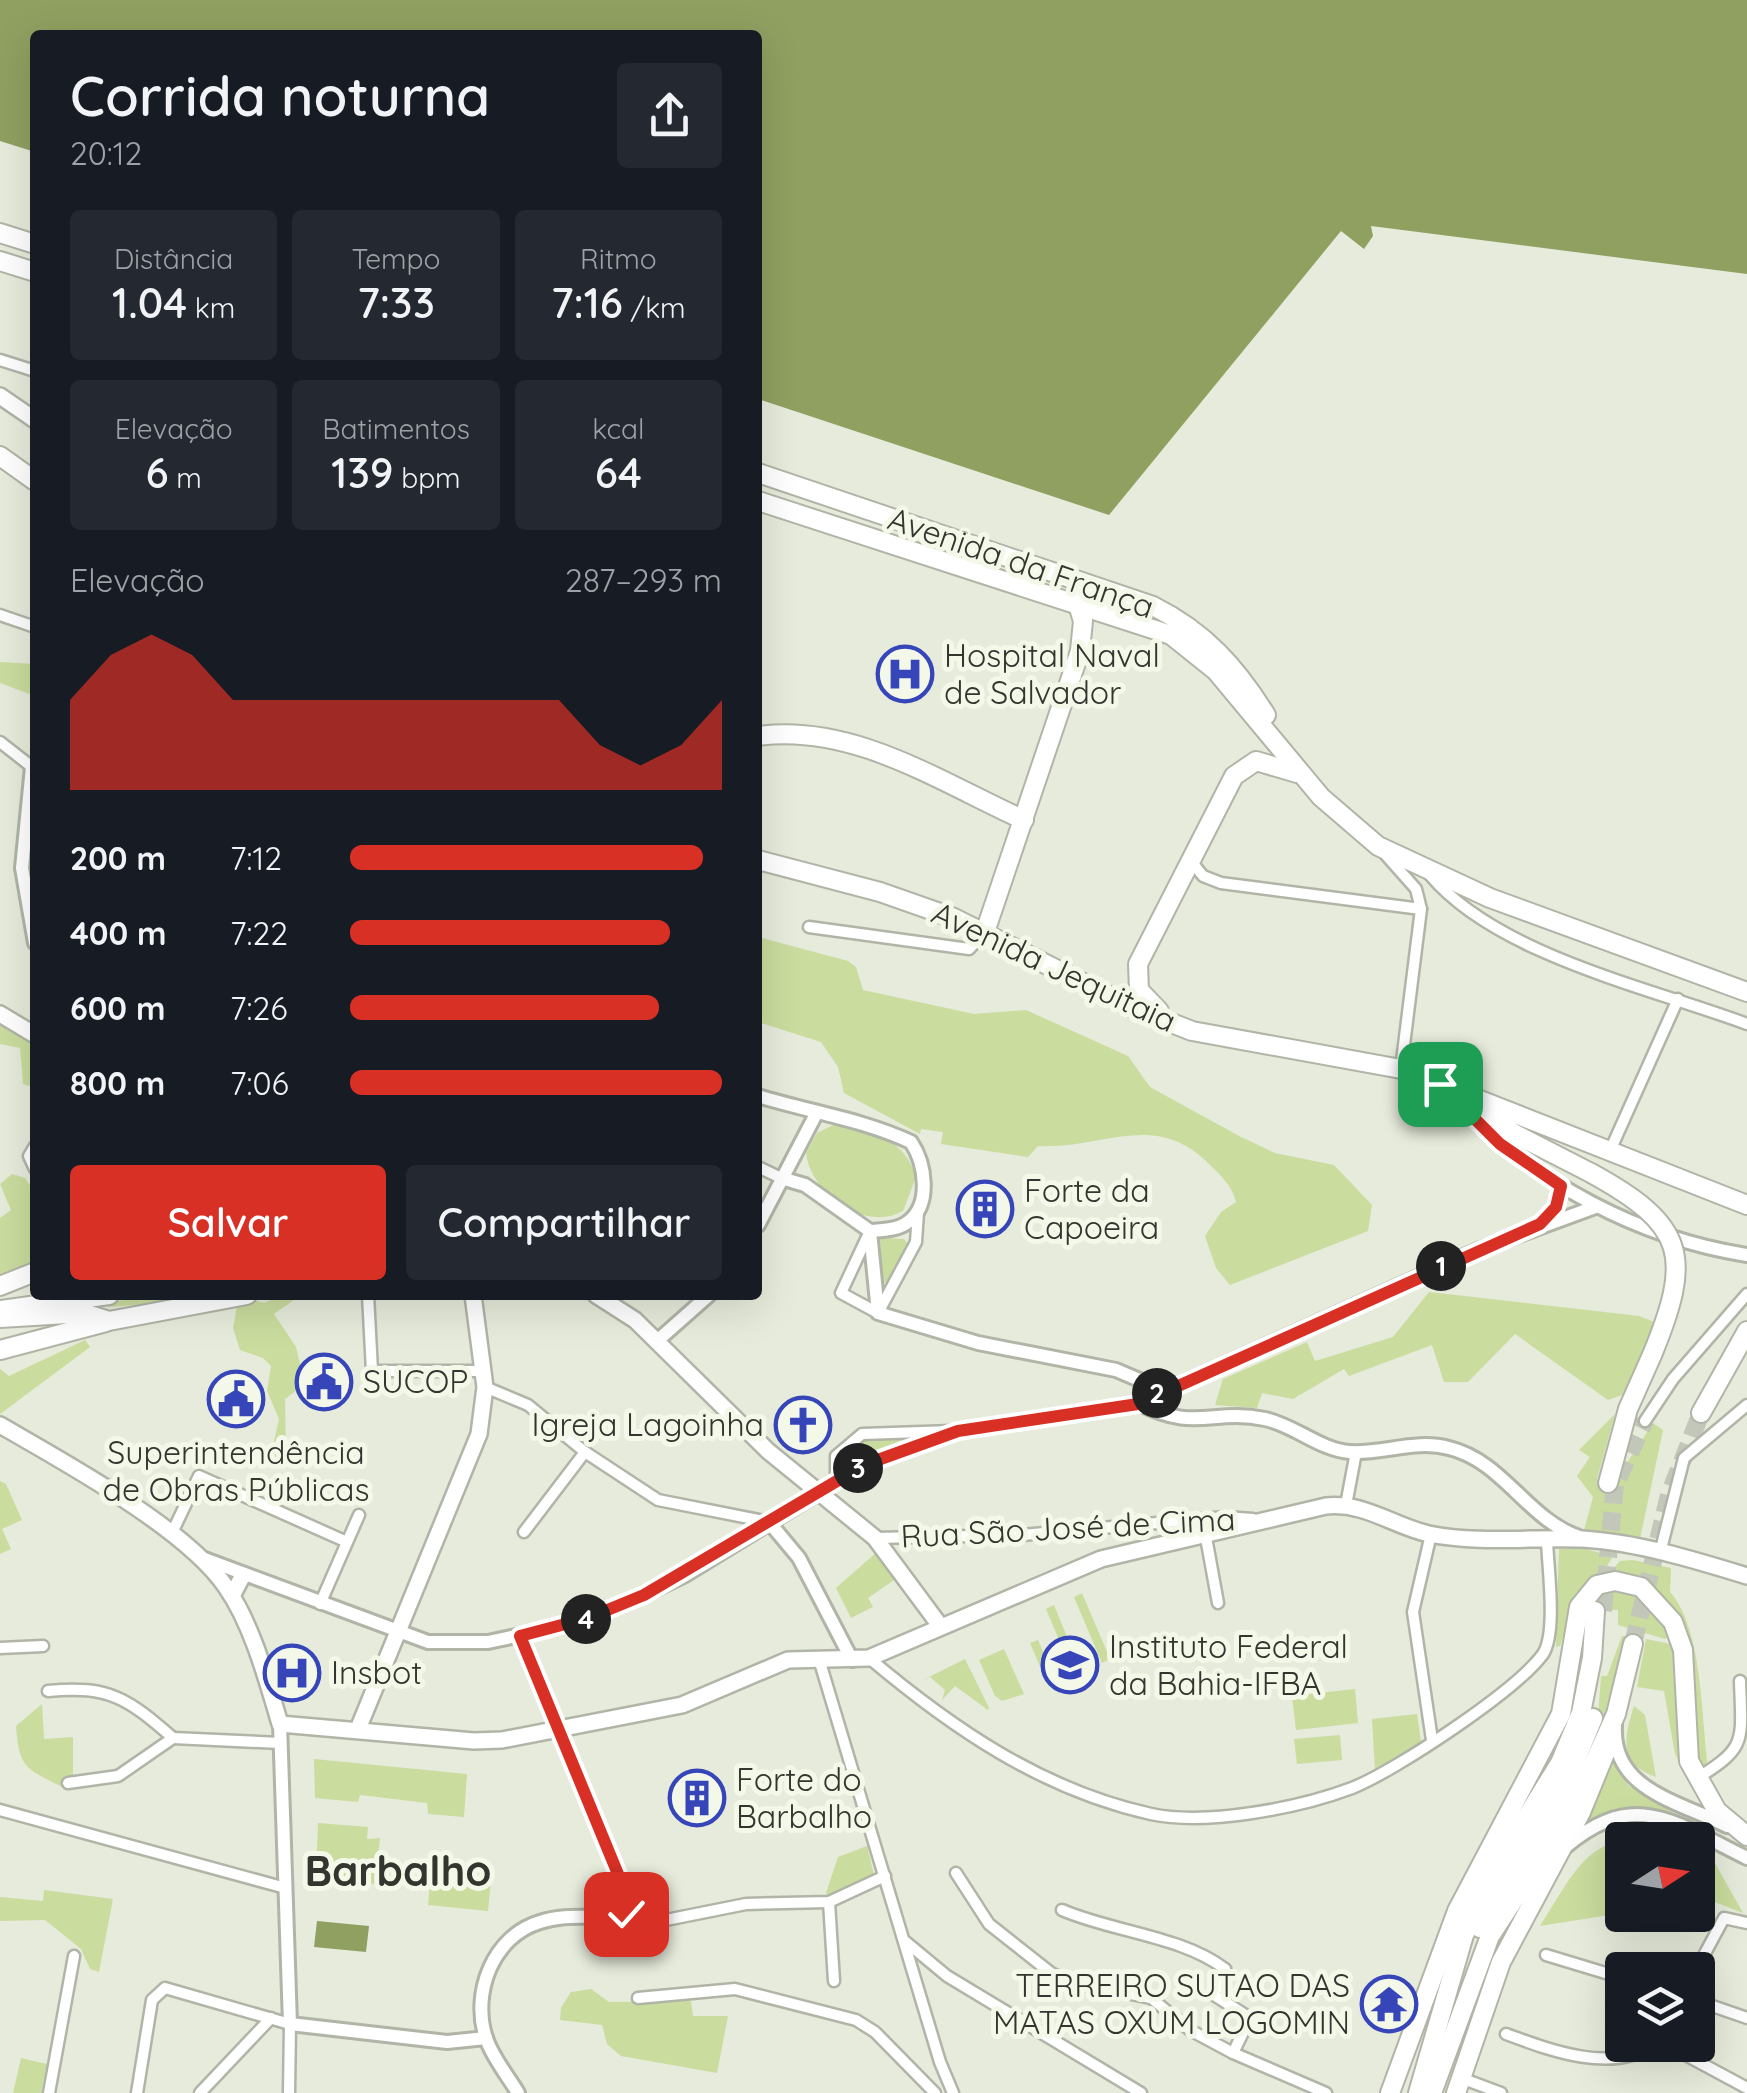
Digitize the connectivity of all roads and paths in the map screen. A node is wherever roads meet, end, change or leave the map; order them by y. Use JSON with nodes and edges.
{"nodes":[{"id":1,"x":0,"y":233,"type":"edge"},
{"id":2,"x":30,"y":242,"type":"edge"},
{"id":3,"x":0,"y":261,"type":"edge"},
{"id":4,"x":30,"y":270,"type":"edge"},
{"id":5,"x":0,"y":360,"type":"edge"},
{"id":6,"x":30,"y":369,"type":"edge"},
{"id":7,"x":0,"y":396,"type":"edge"},
{"id":8,"x":30,"y":417,"type":"edge"},
{"id":9,"x":0,"y":456,"type":"edge"},
{"id":10,"x":30,"y":467,"type":"edge"},
{"id":11,"x":762,"y":474,"type":"edge"},
{"id":12,"x":30,"y":477,"type":"edge"},
{"id":13,"x":762,"y":502,"type":"edge"},
{"id":14,"x":1062,"y":576,"type":"junction"},
{"id":15,"x":1079,"y":602,"type":"junction"},
{"id":16,"x":0,"y":615,"type":"edge"},
{"id":17,"x":30,"y":625,"type":"edge"},
{"id":18,"x":762,"y":736,"type":"edge"},
{"id":19,"x":0,"y":742,"type":"edge"},
{"id":20,"x":30,"y":765,"type":"edge"},
{"id":21,"x":1302,"y":775,"type":"junction"},
{"id":22,"x":30,"y":801,"type":"edge"},
{"id":23,"x":1024,"y":820,"type":"junction"},
{"id":24,"x":1378,"y":846,"type":"junction"},
{"id":25,"x":1191,"y":860,"type":"junction"},
{"id":26,"x":762,"y":861,"type":"edge"},
{"id":27,"x":1428,"y":872,"type":"junction"},
{"id":28,"x":1421,"y":910,"type":"junction"},
{"id":29,"x":30,"y":914,"type":"edge"},
{"id":30,"x":809,"y":927,"type":"dead end"},
{"id":31,"x":985,"y":932,"type":"junction"},
{"id":32,"x":1747,"y":992,"type":"edge"},
{"id":33,"x":1678,"y":998,"type":"junction"},
{"id":34,"x":0,"y":1014,"type":"edge"},
{"id":35,"x":1747,"y":1024,"type":"edge"},
{"id":36,"x":1177,"y":1025,"type":"junction"},
{"id":37,"x":30,"y":1032,"type":"edge"},
{"id":38,"x":1401,"y":1069,"type":"junction"},
{"id":39,"x":1440,"y":1084,"type":"junction"},
{"id":40,"x":762,"y":1097,"type":"edge"},
{"id":41,"x":816,"y":1114,"type":"junction"},
{"id":42,"x":1609,"y":1154,"type":"junction"},
{"id":43,"x":762,"y":1170,"type":"edge"},
{"id":44,"x":781,"y":1178,"type":"junction"},
{"id":45,"x":1561,"y":1186,"type":"junction"},
{"id":46,"x":1747,"y":1205,"type":"edge"},
{"id":47,"x":1595,"y":1206,"type":"junction"},
{"id":48,"x":918,"y":1211,"type":"junction"},
{"id":49,"x":762,"y":1217,"type":"edge"},
{"id":50,"x":1540,"y":1224,"type":"junction"},
{"id":51,"x":870,"y":1231,"type":"junction"},
{"id":52,"x":1747,"y":1256,"type":"edge"},
{"id":53,"x":30,"y":1274,"type":"edge"},
{"id":54,"x":0,"y":1286,"type":"edge"},
{"id":55,"x":30,"y":1292,"type":"edge"},
{"id":56,"x":1747,"y":1294,"type":"edge"},
{"id":57,"x":0,"y":1296,"type":"edge"},
{"id":58,"x":80,"y":1300,"type":"edge"},
{"id":59,"x":214,"y":1300,"type":"edge"},
{"id":60,"x":368,"y":1300,"type":"edge"},
{"id":61,"x":474,"y":1300,"type":"edge"},
{"id":62,"x":604,"y":1300,"type":"edge"},
{"id":63,"x":702,"y":1300,"type":"edge"},
{"id":64,"x":878,"y":1313,"type":"junction"},
{"id":65,"x":0,"y":1314,"type":"edge"},
{"id":66,"x":109,"y":1321,"type":"junction"},
{"id":67,"x":1747,"y":1331,"type":"edge"},
{"id":68,"x":0,"y":1335,"type":"edge"},
{"id":69,"x":657,"y":1341,"type":"junction"},
{"id":70,"x":22,"y":1342,"type":"junction"},
{"id":71,"x":0,"y":1350,"type":"edge"},
{"id":72,"x":1128,"y":1373,"type":"junction"},
{"id":73,"x":484,"y":1379,"type":"junction"},
{"id":74,"x":1163,"y":1390,"type":"junction"},
{"id":75,"x":1134,"y":1405,"type":"junction"},
{"id":76,"x":1747,"y":1405,"type":"edge"},
{"id":77,"x":1701,"y":1413,"type":"tunnel mouth"},
{"id":78,"x":1177,"y":1420,"type":"junction"},
{"id":79,"x":1645,"y":1421,"type":"tunnel mouth"},
{"id":80,"x":0,"y":1424,"type":"edge"},
{"id":81,"x":958,"y":1431,"type":"junction"},
{"id":82,"x":586,"y":1452,"type":"junction"},
{"id":83,"x":1356,"y":1452,"type":"junction"},
{"id":84,"x":836,"y":1479,"type":"junction"},
{"id":85,"x":1608,"y":1483,"type":"dead end"},
{"id":86,"x":815,"y":1491,"type":"junction"},
{"id":87,"x":1346,"y":1505,"type":"junction"},
{"id":88,"x":359,"y":1515,"type":"dead end"},
{"id":89,"x":1262,"y":1520,"type":"junction"},
{"id":90,"x":769,"y":1522,"type":"junction"},
{"id":91,"x":524,"y":1532,"type":"dead end"},
{"id":92,"x":1205,"y":1532,"type":"junction"},
{"id":93,"x":1431,"y":1534,"type":"junction"},
{"id":94,"x":1549,"y":1534,"type":"junction"},
{"id":95,"x":170,"y":1536,"type":"junction"},
{"id":96,"x":875,"y":1538,"type":"junction"},
{"id":97,"x":346,"y":1542,"type":"junction"},
{"id":98,"x":1660,"y":1553,"type":"junction"},
{"id":99,"x":196,"y":1556,"type":"junction"},
{"id":100,"x":244,"y":1575,"type":"junction"},
{"id":101,"x":1747,"y":1576,"type":"edge"},
{"id":102,"x":232,"y":1596,"type":"junction"},
{"id":103,"x":1218,"y":1603,"type":"dead end"},
{"id":104,"x":320,"y":1604,"type":"junction"},
{"id":105,"x":941,"y":1627,"type":"junction"},
{"id":106,"x":397,"y":1632,"type":"junction"},
{"id":107,"x":520,"y":1636,"type":"junction"},
{"id":108,"x":1633,"y":1644,"type":"tunnel mouth"},
{"id":109,"x":43,"y":1646,"type":"dead end"},
{"id":110,"x":0,"y":1648,"type":"edge"},
{"id":111,"x":819,"y":1658,"type":"junction"},
{"id":112,"x":869,"y":1658,"type":"junction"},
{"id":113,"x":852,"y":1660,"type":"junction"},
{"id":114,"x":1740,"y":1682,"type":"dead end"},
{"id":115,"x":48,"y":1691,"type":"dead end"},
{"id":116,"x":1616,"y":1714,"type":"junction"},
{"id":117,"x":1593,"y":1718,"type":"junction"},
{"id":118,"x":280,"y":1724,"type":"junction"},
{"id":119,"x":558,"y":1726,"type":"junction"},
{"id":120,"x":358,"y":1730,"type":"junction"},
{"id":121,"x":173,"y":1738,"type":"junction"},
{"id":122,"x":1432,"y":1740,"type":"junction"},
{"id":123,"x":280,"y":1742,"type":"junction"},
{"id":124,"x":1696,"y":1779,"type":"junction"},
{"id":125,"x":68,"y":1783,"type":"dead end"},
{"id":126,"x":1691,"y":1808,"type":"junction"},
{"id":127,"x":0,"y":1810,"type":"edge"},
{"id":128,"x":1666,"y":1819,"type":"junction"},
{"id":129,"x":1747,"y":1836,"type":"edge"},
{"id":130,"x":1506,"y":1850,"type":"junction"},
{"id":131,"x":1559,"y":1853,"type":"junction"},
{"id":132,"x":1747,"y":1858,"type":"edge"},
{"id":133,"x":956,"y":1872,"type":"dead end"},
{"id":134,"x":885,"y":1876,"type":"junction"},
{"id":135,"x":282,"y":1887,"type":"junction"},
{"id":136,"x":830,"y":1902,"type":"junction"},
{"id":137,"x":1062,"y":1910,"type":"dead end"},
{"id":138,"x":626,"y":1914,"type":"junction"},
{"id":139,"x":1747,"y":1923,"type":"edge"},
{"id":140,"x":1490,"y":1936,"type":"junction"},
{"id":141,"x":905,"y":1941,"type":"junction"},
{"id":142,"x":1443,"y":1943,"type":"junction"},
{"id":143,"x":1706,"y":1952,"type":"edge"},
{"id":144,"x":1546,"y":1955,"type":"dead end"},
{"id":145,"x":74,"y":1956,"type":"dead end"},
{"id":146,"x":1605,"y":1973,"type":"edge"},
{"id":147,"x":834,"y":1980,"type":"dead end"},
{"id":148,"x":638,"y":1998,"type":"dead end"},
{"id":149,"x":1715,"y":2007,"type":"edge"},
{"id":150,"x":271,"y":2018,"type":"junction"},
{"id":151,"x":1747,"y":2018,"type":"edge"},
{"id":152,"x":290,"y":2024,"type":"junction"},
{"id":153,"x":1506,"y":2034,"type":"dead end"},
{"id":154,"x":486,"y":2038,"type":"junction"},
{"id":155,"x":1435,"y":2042,"type":"junction"},
{"id":156,"x":1233,"y":2053,"type":"junction"},
{"id":157,"x":1605,"y":2057,"type":"edge"},
{"id":158,"x":1699,"y":2062,"type":"edge"},
{"id":159,"x":1459,"y":2085,"type":"edge"},
{"id":160,"x":1747,"y":2088,"type":"edge"},
{"id":161,"x":49,"y":2093,"type":"edge"},
{"id":162,"x":137,"y":2093,"type":"edge"},
{"id":163,"x":200,"y":2093,"type":"edge"},
{"id":164,"x":289,"y":2093,"type":"edge"},
{"id":165,"x":518,"y":2093,"type":"edge"},
{"id":166,"x":935,"y":2093,"type":"edge"},
{"id":167,"x":953,"y":2093,"type":"edge"},
{"id":168,"x":1141,"y":2093,"type":"edge"},
{"id":169,"x":1326,"y":2093,"type":"edge"},
{"id":170,"x":1390,"y":2093,"type":"edge"},
{"id":171,"x":1418,"y":2093,"type":"edge"},
{"id":172,"x":1432,"y":2093,"type":"edge"},
{"id":173,"x":1501,"y":2093,"type":"edge"}],
"edges":[{"from":1,"to":2,"type":"main road"},
{"from":3,"to":4,"type":"main road"},
{"from":5,"to":6,"type":"street"},
{"from":7,"to":8,"type":"main road"},
{"from":9,"to":10,"type":"main road"},
{"from":9,"to":12,"type":"main road"},
{"from":11,"to":14,"type":"main road","name":"Avenida da França"},
{"from":13,"to":15,"type":"main road","name":"Avenida da França"},
{"from":14,"to":15,"type":"main road"},
{"from":14,"to":21,"type":"main road","name":"Avenida da França"},
{"from":15,"to":21,"type":"main road","name":"Avenida da França"},
{"from":15,"to":23,"type":"main road"},
{"from":16,"to":17,"type":"street"},
{"from":18,"to":23,"type":"main road"},
{"from":19,"to":20,"type":"street"},
{"from":21,"to":24,"type":"main road"},
{"from":21,"to":25,"type":"main road"},
{"from":22,"to":29,"type":"street"},
{"from":23,"to":31,"type":"main road"},
{"from":24,"to":27,"type":"main road"},
{"from":24,"to":28,"type":"street"},
{"from":25,"to":28,"type":"street"},
{"from":25,"to":36,"type":"main road"},
{"from":26,"to":31,"type":"main road","name":"Avenida Jequitaia"},
{"from":27,"to":32,"type":"main road"},
{"from":27,"to":33,"type":"street"},
{"from":28,"to":38,"type":"street"},
{"from":30,"to":31,"type":"street"},
{"from":31,"to":36,"type":"main road","name":"Avenida Jequitaia"},
{"from":33,"to":35,"type":"street"},
{"from":33,"to":42,"type":"street"},
{"from":34,"to":37,"type":"main road"},
{"from":36,"to":38,"type":"main road","name":"Avenida Jequitaia"},
{"from":38,"to":39,"type":"main road","name":"Avenida Jequitaia"},
{"from":39,"to":42,"type":"main road","name":"Avenida Jequitaia"},
{"from":39,"to":45,"type":"street"},
{"from":39,"to":85,"type":"main road","bridge":true},
{"from":40,"to":41,"type":"street"},
{"from":41,"to":44,"type":"street"},
{"from":41,"to":48,"type":"street"},
{"from":42,"to":46,"type":"main road","name":"Avenida Jequitaia"},
{"from":43,"to":44,"type":"street"},
{"from":44,"to":49,"type":"street"},
{"from":44,"to":51,"type":"street"},
{"from":45,"to":47,"type":"street"},
{"from":45,"to":50,"type":"street"},
{"from":47,"to":50,"type":"street"},
{"from":47,"to":52,"type":"street"},
{"from":48,"to":51,"type":"street"},
{"from":48,"to":64,"type":"street"},
{"from":50,"to":74,"type":"street"},
{"from":51,"to":64,"type":"street"},
{"from":51,"to":64,"type":"street"},
{"from":53,"to":54,"type":"main road"},
{"from":55,"to":57,"type":"main road"},
{"from":56,"to":79,"type":"street"},
{"from":58,"to":65,"type":"main road"},
{"from":59,"to":66,"type":"main road"},
{"from":60,"to":73,"type":"street"},
{"from":61,"to":73,"type":"main road"},
{"from":62,"to":69,"type":"main road"},
{"from":63,"to":69,"type":"street"},
{"from":64,"to":72,"type":"street"},
{"from":65,"to":66,"type":"main road"},
{"from":66,"to":70,"type":"main road"},
{"from":67,"to":77,"type":"main road"},
{"from":68,"to":70,"type":"main road"},
{"from":69,"to":86,"type":"main road"},
{"from":70,"to":71,"type":"main road"},
{"from":72,"to":74,"type":"street"},
{"from":72,"to":75,"type":"street"},
{"from":73,"to":82,"type":"street"},
{"from":73,"to":106,"type":"main road"},
{"from":74,"to":75,"type":"street"},
{"from":74,"to":78,"type":"street"},
{"from":75,"to":78,"type":"street"},
{"from":75,"to":81,"type":"street"},
{"from":76,"to":98,"type":"street"},
{"from":78,"to":83,"type":"street"},
{"from":80,"to":95,"type":"main road"},
{"from":81,"to":84,"type":"street"},
{"from":81,"to":84,"type":"street"},
{"from":82,"to":90,"type":"street"},
{"from":82,"to":91,"type":"street"},
{"from":83,"to":87,"type":"street"},
{"from":83,"to":94,"type":"street"},
{"from":84,"to":86,"type":"street"},
{"from":86,"to":90,"type":"street"},
{"from":86,"to":96,"type":"main road"},
{"from":87,"to":89,"type":"main road"},
{"from":87,"to":93,"type":"main road"},
{"from":88,"to":97,"type":"street"},
{"from":89,"to":92,"type":"main road"},
{"from":89,"to":96,"type":"street","name":"Rua São José de Cima"},
{"from":90,"to":107,"type":"street"},
{"from":90,"to":113,"type":"street"},
{"from":92,"to":103,"type":"street"},
{"from":92,"to":105,"type":"main road"},
{"from":93,"to":94,"type":"main road"},
{"from":93,"to":122,"type":"street"},
{"from":94,"to":98,"type":"main road"},
{"from":94,"to":122,"type":"street"},
{"from":95,"to":97,"type":"street"},
{"from":95,"to":99,"type":"main road"},
{"from":96,"to":105,"type":"main road"},
{"from":97,"to":104,"type":"street"},
{"from":98,"to":101,"type":"main road"},
{"from":99,"to":100,"type":"street"},
{"from":99,"to":102,"type":"main road"},
{"from":100,"to":102,"type":"main road"},
{"from":100,"to":104,"type":"street"},
{"from":102,"to":118,"type":"main road"},
{"from":104,"to":106,"type":"street"},
{"from":105,"to":112,"type":"main road"},
{"from":106,"to":107,"type":"street"},
{"from":106,"to":120,"type":"main road"},
{"from":107,"to":119,"type":"street"},
{"from":108,"to":116,"type":"main road"},
{"from":109,"to":110,"type":"street"},
{"from":111,"to":113,"type":"main road"},
{"from":111,"to":119,"type":"main road"},
{"from":111,"to":134,"type":"street"},
{"from":112,"to":113,"type":"main road"},
{"from":112,"to":122,"type":"street"},
{"from":114,"to":124,"type":"street"},
{"from":115,"to":121,"type":"street"},
{"from":116,"to":126,"type":"street"},
{"from":116,"to":131,"type":"main road"},
{"from":116,"to":140,"type":"main road"},
{"from":117,"to":130,"type":"main road"},
{"from":117,"to":140,"type":"main road"},
{"from":117,"to":155,"type":"main road"},
{"from":118,"to":120,"type":"main road"},
{"from":118,"to":123,"type":"street"},
{"from":119,"to":120,"type":"main road"},
{"from":119,"to":138,"type":"street"},
{"from":121,"to":123,"type":"street"},
{"from":121,"to":125,"type":"street"},
{"from":123,"to":135,"type":"street"},
{"from":124,"to":126,"type":"street"},
{"from":124,"to":129,"type":"main road"},
{"from":124,"to":142,"type":"main road"},
{"from":126,"to":128,"type":"street"},
{"from":126,"to":129,"type":"street"},
{"from":127,"to":135,"type":"street"},
{"from":128,"to":131,"type":"street"},
{"from":128,"to":132,"type":"street"},
{"from":130,"to":142,"type":"main road"},
{"from":130,"to":155,"type":"main road"},
{"from":131,"to":159,"type":"main road"},
{"from":133,"to":156,"type":"street"},
{"from":134,"to":136,"type":"street"},
{"from":134,"to":141,"type":"street"},
{"from":135,"to":152,"type":"street"},
{"from":136,"to":138,"type":"street"},
{"from":136,"to":147,"type":"street"},
{"from":137,"to":156,"type":"street"},
{"from":138,"to":154,"type":"street"},
{"from":139,"to":143,"type":"street"},
{"from":140,"to":172,"type":"main road"},
{"from":141,"to":167,"type":"street"},
{"from":141,"to":168,"type":"street"},
{"from":142,"to":170,"type":"main road"},
{"from":144,"to":146,"type":"street"},
{"from":145,"to":161,"type":"street"},
{"from":148,"to":166,"type":"street"},
{"from":149,"to":151,"type":"street"},
{"from":150,"to":152,"type":"street"},
{"from":150,"to":162,"type":"street"},
{"from":150,"to":163,"type":"street"},
{"from":152,"to":154,"type":"street"},
{"from":152,"to":164,"type":"street"},
{"from":153,"to":157,"type":"street"},
{"from":154,"to":165,"type":"street"},
{"from":155,"to":171,"type":"main road"},
{"from":156,"to":169,"type":"street"},
{"from":158,"to":160,"type":"street"},
{"from":159,"to":173,"type":"street"}]}
